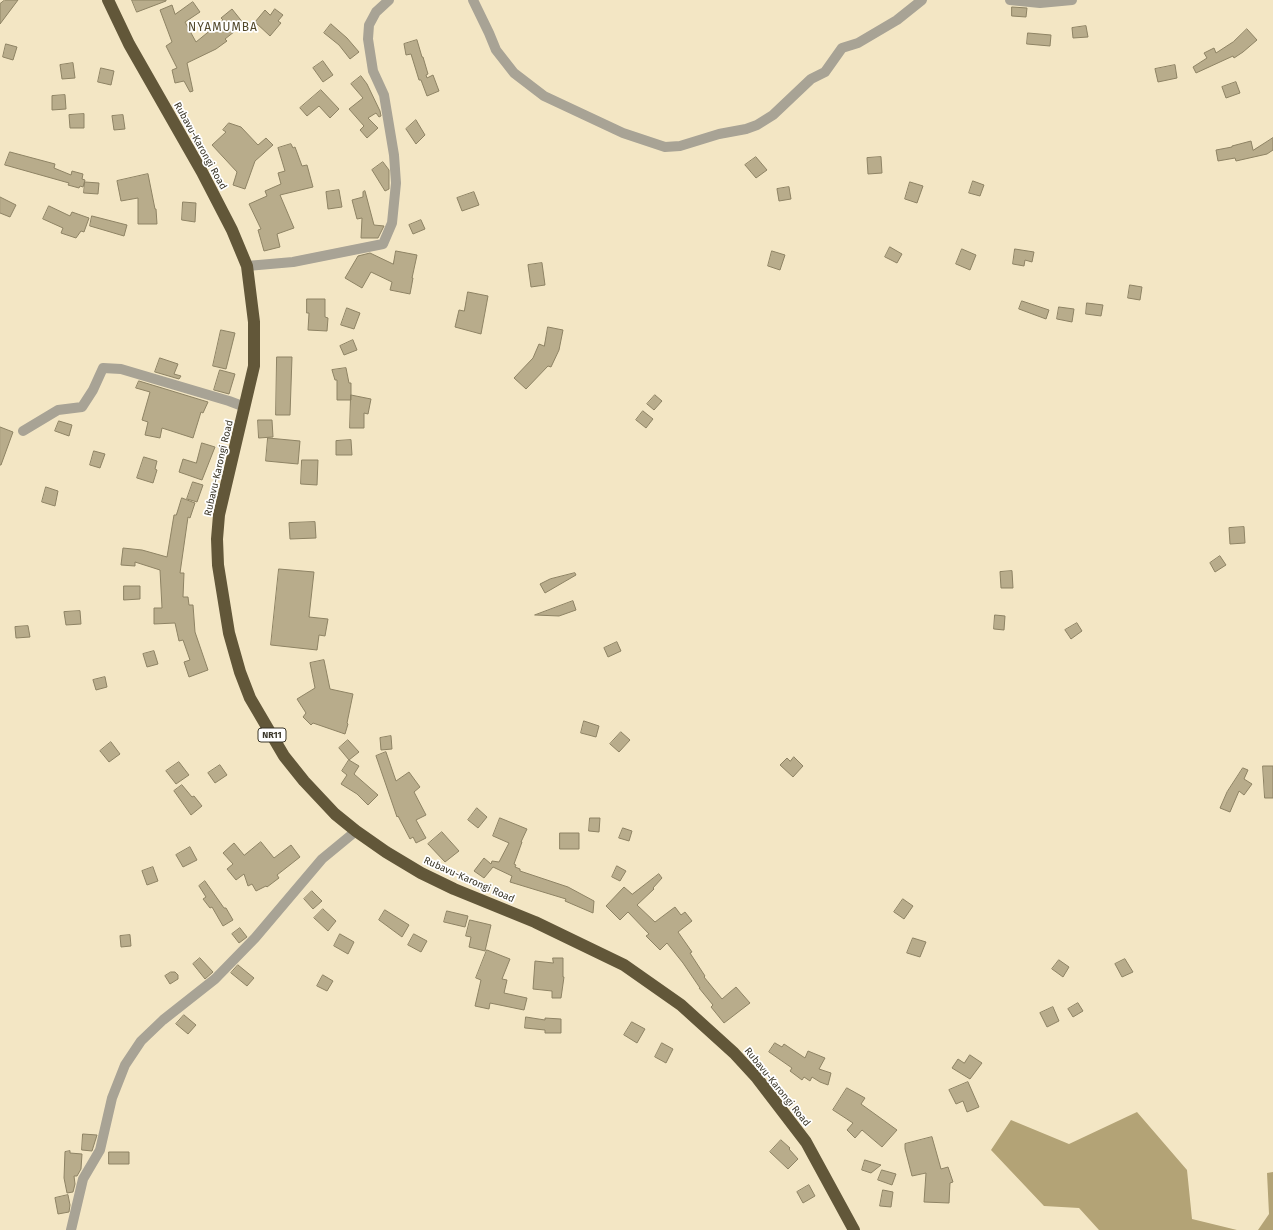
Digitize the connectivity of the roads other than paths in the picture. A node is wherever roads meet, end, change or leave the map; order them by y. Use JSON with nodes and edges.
{"nodes":[{"id":1,"x":108,"y":0,"type":"edge"},
{"id":2,"x":389,"y":0,"type":"edge"},
{"id":3,"x":473,"y":0,"type":"edge"},
{"id":4,"x":922,"y":0,"type":"edge"},
{"id":5,"x":1010,"y":0,"type":"edge"},
{"id":6,"x":1072,"y":0,"type":"edge"},
{"id":7,"x":247,"y":266,"type":"junction"},
{"id":8,"x":245,"y":407,"type":"junction"},
{"id":9,"x":23,"y":431,"type":"dead end"},
{"id":10,"x":356,"y":831,"type":"junction"},
{"id":11,"x":71,"y":1230,"type":"edge"},
{"id":12,"x":854,"y":1230,"type":"edge"}],
"edges":[{"from":1,"to":7,"type":"highway","name":"Rubavu-Karongi Road","number":"NR11"},
{"from":2,"to":7,"type":"street"},
{"from":3,"to":4,"type":"street"},
{"from":5,"to":6,"type":"street"},
{"from":7,"to":8,"type":"highway","name":"Rubavu-Karongi Road","number":"NR11"},
{"from":8,"to":9,"type":"street"},
{"from":8,"to":10,"type":"highway","name":"Rubavu-Karongi Road","number":"NR11"},
{"from":10,"to":11,"type":"street"},
{"from":10,"to":12,"type":"highway","name":"Rubavu-Karongi Road","number":"NR11"}]}
